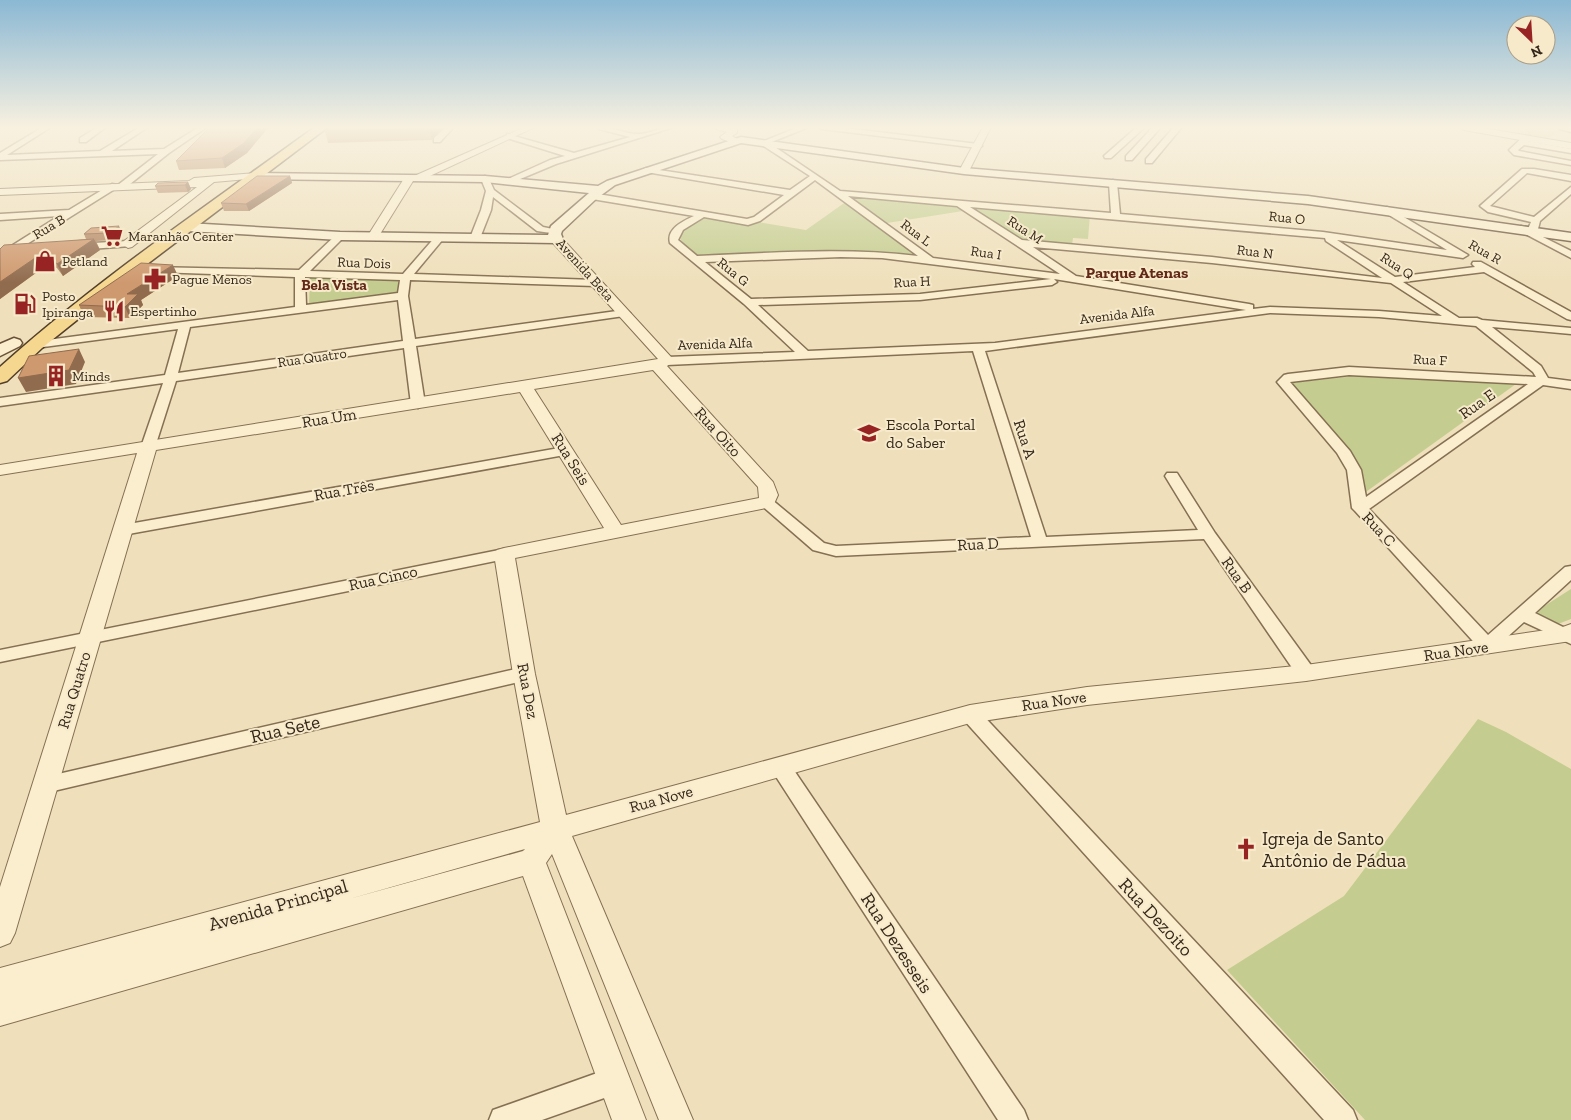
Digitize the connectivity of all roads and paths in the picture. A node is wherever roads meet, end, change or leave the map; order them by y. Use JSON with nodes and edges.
{"nodes":[{"id":1,"x":128,"y":179,"type":"edge"},
{"id":2,"x":207,"y":179,"type":"edge"},
{"id":3,"x":233,"y":179,"type":"edge"},
{"id":4,"x":252,"y":179,"type":"edge"},
{"id":5,"x":412,"y":179,"type":"edge"},
{"id":6,"x":484,"y":179,"type":"edge"},
{"id":7,"x":491,"y":179,"type":"edge"},
{"id":8,"x":620,"y":179,"type":"edge"},
{"id":9,"x":704,"y":179,"type":"edge"},
{"id":10,"x":810,"y":179,"type":"edge"},
{"id":11,"x":820,"y":179,"type":"edge"},
{"id":12,"x":1067,"y":179,"type":"edge"},
{"id":13,"x":1516,"y":179,"type":"edge"},
{"id":14,"x":510,"y":180,"type":"joint"},
{"id":15,"x":1113,"y":183,"type":"junction"},
{"id":16,"x":119,"y":186,"type":"junction"},
{"id":17,"x":1571,"y":190,"type":"edge"},
{"id":18,"x":490,"y":191,"type":"junction"},
{"id":19,"x":0,"y":192,"type":"edge"},
{"id":20,"x":596,"y":193,"type":"junction"},
{"id":21,"x":791,"y":193,"type":"junction"},
{"id":22,"x":839,"y":193,"type":"junction"},
{"id":23,"x":959,"y":203,"type":"junction"},
{"id":24,"x":1387,"y":210,"type":"junction"},
{"id":25,"x":72,"y":213,"type":"junction"},
{"id":26,"x":702,"y":215,"type":"junction"},
{"id":27,"x":1116,"y":215,"type":"junction"},
{"id":28,"x":0,"y":217,"type":"edge"},
{"id":29,"x":187,"y":227,"type":"junction"},
{"id":30,"x":1530,"y":227,"type":"junction"},
{"id":31,"x":340,"y":236,"type":"junction"},
{"id":32,"x":555,"y":236,"type":"junction"},
{"id":33,"x":1323,"y":236,"type":"junction"},
{"id":34,"x":373,"y":237,"type":"junction"},
{"id":35,"x":1571,"y":237,"type":"edge"},
{"id":36,"x":439,"y":238,"type":"junction"},
{"id":37,"x":475,"y":238,"type":"junction"},
{"id":38,"x":145,"y":243,"type":"junction"},
{"id":39,"x":1019,"y":243,"type":"junction"},
{"id":40,"x":128,"y":244,"type":"junction"},
{"id":41,"x":66,"y":248,"type":"edge"},
{"id":42,"x":27,"y":251,"type":"edge"},
{"id":43,"x":4,"y":252,"type":"edge"},
{"id":44,"x":1463,"y":255,"type":"junction"},
{"id":45,"x":1571,"y":255,"type":"edge"},
{"id":46,"x":695,"y":259,"type":"junction"},
{"id":47,"x":929,"y":260,"type":"junction"},
{"id":48,"x":132,"y":268,"type":"junction"},
{"id":49,"x":1487,"y":269,"type":"junction"},
{"id":50,"x":300,"y":275,"type":"junction"},
{"id":51,"x":405,"y":278,"type":"junction"},
{"id":52,"x":1076,"y":279,"type":"junction"},
{"id":53,"x":1394,"y":281,"type":"junction"},
{"id":54,"x":595,"y":283,"type":"junction"},
{"id":55,"x":403,"y":296,"type":"junction"},
{"id":56,"x":748,"y":302,"type":"junction"},
{"id":57,"x":301,"y":308,"type":"junction"},
{"id":58,"x":1270,"y":310,"type":"junction"},
{"id":59,"x":624,"y":313,"type":"junction"},
{"id":60,"x":1571,"y":317,"type":"edge"},
{"id":61,"x":1456,"y":320,"type":"junction"},
{"id":62,"x":1477,"y":322,"type":"junction"},
{"id":63,"x":185,"y":324,"type":"junction"},
{"id":64,"x":1571,"y":331,"type":"edge"},
{"id":65,"x":36,"y":344,"type":"junction"},
{"id":66,"x":409,"y":344,"type":"junction"},
{"id":67,"x":978,"y":348,"type":"junction"},
{"id":68,"x":5,"y":349,"type":"edge"},
{"id":69,"x":805,"y":355,"type":"junction"},
{"id":70,"x":662,"y":363,"type":"junction"},
{"id":71,"x":0,"y":377,"type":"edge"},
{"id":72,"x":1288,"y":378,"type":"joint"},
{"id":73,"x":170,"y":379,"type":"junction"},
{"id":74,"x":1540,"y":381,"type":"junction"},
{"id":75,"x":1571,"y":385,"type":"edge"},
{"id":76,"x":525,"y":387,"type":"junction"},
{"id":77,"x":0,"y":402,"type":"edge"},
{"id":78,"x":418,"y":404,"type":"junction"},
{"id":79,"x":148,"y":447,"type":"junction"},
{"id":80,"x":566,"y":451,"type":"junction"},
{"id":81,"x":0,"y":470,"type":"edge"},
{"id":82,"x":1172,"y":476,"type":"dead end"},
{"id":83,"x":766,"y":502,"type":"junction"},
{"id":84,"x":1360,"y":508,"type":"junction"},
{"id":85,"x":123,"y":530,"type":"junction"},
{"id":86,"x":616,"y":532,"type":"junction"},
{"id":87,"x":1208,"y":534,"type":"junction"},
{"id":88,"x":1040,"y":541,"type":"junction"},
{"id":89,"x":504,"y":554,"type":"junction"},
{"id":90,"x":1571,"y":571,"type":"edge"},
{"id":91,"x":1522,"y":614,"type":"junction"},
{"id":92,"x":1569,"y":635,"type":"edge"},
{"id":93,"x":90,"y":638,"type":"junction"},
{"id":94,"x":1486,"y":646,"type":"junction"},
{"id":95,"x":0,"y":656,"type":"edge"},
{"id":96,"x":1306,"y":673,"type":"junction"},
{"id":97,"x":524,"y":674,"type":"junction"},
{"id":98,"x":970,"y":714,"type":"junction"},
{"id":99,"x":780,"y":766,"type":"junction"},
{"id":100,"x":45,"y":785,"type":"junction"},
{"id":101,"x":555,"y":828,"type":"junction"},
{"id":102,"x":532,"y":861,"type":"junction"},
{"id":103,"x":0,"y":933,"type":"edge"},
{"id":104,"x":0,"y":983,"type":"edge"},
{"id":105,"x":0,"y":1010,"type":"edge"},
{"id":106,"x":614,"y":1081,"type":"junction"},
{"id":107,"x":503,"y":1120,"type":"edge"},
{"id":108,"x":629,"y":1120,"type":"edge"},
{"id":109,"x":676,"y":1120,"type":"edge"},
{"id":110,"x":1014,"y":1120,"type":"edge"},
{"id":111,"x":1343,"y":1120,"type":"edge"}],
"edges":[{"from":1,"to":16,"type":"street","name":"Rua B"},
{"from":2,"to":16,"type":"street"},
{"from":3,"to":38,"type":"main road"},
{"from":4,"to":29,"type":"main road"},
{"from":5,"to":34,"type":"street"},
{"from":6,"to":18,"type":"street"},
{"from":7,"to":14,"type":"main road"},
{"from":8,"to":20,"type":"main road","name":"Avenida Beta"},
{"from":9,"to":21,"type":"street"},
{"from":10,"to":21,"type":"street"},
{"from":11,"to":22,"type":"street","name":"Rua L"},
{"from":12,"to":15,"type":"main road","name":"Avenida Beta"},
{"from":13,"to":30,"type":"street"},
{"from":14,"to":20,"type":"main road"},
{"from":15,"to":24,"type":"main road","name":"Avenida Beta"},
{"from":15,"to":27,"type":"street"},
{"from":16,"to":19,"type":"street"},
{"from":16,"to":25,"type":"street","name":"Rua B"},
{"from":16,"to":40,"type":"street"},
{"from":17,"to":30,"type":"street"},
{"from":18,"to":32,"type":"street"},
{"from":18,"to":37,"type":"street"},
{"from":20,"to":26,"type":"street"},
{"from":20,"to":32,"type":"main road","name":"Avenida Beta"},
{"from":21,"to":26,"type":"street"},
{"from":22,"to":23,"type":"street","name":"Rua O"},
{"from":22,"to":47,"type":"street","name":"Rua L"},
{"from":23,"to":27,"type":"street","name":"Rua O"},
{"from":23,"to":39,"type":"street","name":"Rua M"},
{"from":24,"to":30,"type":"main road","name":"Avenida Beta"},
{"from":24,"to":44,"type":"street","name":"Rua R"},
{"from":25,"to":28,"type":"street"},
{"from":25,"to":43,"type":"street","name":"Rua B"},
{"from":26,"to":46,"type":"street","name":"Rua G"},
{"from":27,"to":33,"type":"street","name":"Rua O"},
{"from":29,"to":31,"type":"main road"},
{"from":29,"to":48,"type":"main road"},
{"from":30,"to":35,"type":"main road","name":"Avenida Beta"},
{"from":30,"to":45,"type":"street"},
{"from":31,"to":34,"type":"main road"},
{"from":31,"to":50,"type":"street"},
{"from":32,"to":37,"type":"main road"},
{"from":32,"to":54,"type":"street","name":"Avenida Beta"},
{"from":33,"to":44,"type":"street","name":"Rua O"},
{"from":33,"to":53,"type":"street","name":"Rua Q"},
{"from":34,"to":36,"type":"main road"},
{"from":36,"to":37,"type":"main road"},
{"from":36,"to":51,"type":"street"},
{"from":38,"to":40,"type":"street"},
{"from":38,"to":68,"type":"main road"},
{"from":39,"to":52,"type":"street","name":"Rua M"},
{"from":39,"to":53,"type":"street","name":"Rua N"},
{"from":40,"to":41,"type":"street"},
{"from":42,"to":43,"type":"street"},
{"from":44,"to":49,"type":"street","name":"Rua R"},
{"from":46,"to":47,"type":"street","name":"Rua I"},
{"from":46,"to":56,"type":"street","name":"Rua G"},
{"from":47,"to":52,"type":"street","name":"Rua I"},
{"from":48,"to":50,"type":"street","name":"Rua Dois"},
{"from":48,"to":65,"type":"main road"},
{"from":49,"to":53,"type":"street","name":"Rua N"},
{"from":49,"to":60,"type":"street","name":"Rua R"},
{"from":50,"to":51,"type":"street","name":"Rua Dois"},
{"from":50,"to":57,"type":"street"},
{"from":51,"to":54,"type":"street","name":"Rua Dois"},
{"from":51,"to":55,"type":"street"},
{"from":52,"to":56,"type":"street","name":"Rua H"},
{"from":52,"to":58,"type":"street","name":"Rua I"},
{"from":53,"to":61,"type":"street","name":"Rua Q"},
{"from":54,"to":59,"type":"street","name":"Avenida Beta"},
{"from":55,"to":57,"type":"street"},
{"from":55,"to":66,"type":"street"},
{"from":56,"to":69,"type":"street","name":"Rua G"},
{"from":57,"to":63,"type":"street"},
{"from":58,"to":61,"type":"street","name":"Avenida Alfa"},
{"from":58,"to":67,"type":"street","name":"Avenida Alfa"},
{"from":59,"to":66,"type":"street","name":"Rua Quatro"},
{"from":59,"to":70,"type":"street","name":"Avenida Beta"},
{"from":61,"to":62,"type":"street","name":"Avenida Alfa"},
{"from":62,"to":64,"type":"street","name":"Avenida Alfa"},
{"from":62,"to":74,"type":"street"},
{"from":63,"to":65,"type":"street"},
{"from":63,"to":73,"type":"street"},
{"from":65,"to":71,"type":"main road"},
{"from":66,"to":73,"type":"street","name":"Rua Quatro"},
{"from":66,"to":78,"type":"street"},
{"from":67,"to":69,"type":"street","name":"Avenida Alfa"},
{"from":67,"to":88,"type":"street","name":"Rua A"},
{"from":69,"to":70,"type":"street","name":"Avenida Alfa"},
{"from":70,"to":76,"type":"street","name":"Rua Um"},
{"from":70,"to":83,"type":"street","name":"Rua Oito"},
{"from":72,"to":74,"type":"street","name":"Rua F"},
{"from":72,"to":84,"type":"street","name":"Rua C"},
{"from":73,"to":77,"type":"street","name":"Rua Quatro"},
{"from":73,"to":79,"type":"street"},
{"from":74,"to":75,"type":"street","name":"Rua F"},
{"from":74,"to":84,"type":"street","name":"Rua E"},
{"from":76,"to":78,"type":"street","name":"Rua Um"},
{"from":76,"to":80,"type":"street","name":"Rua Seis"},
{"from":78,"to":79,"type":"street","name":"Rua Um"},
{"from":79,"to":81,"type":"street","name":"Rua Um"},
{"from":79,"to":85,"type":"street","name":"Rua Quatro"},
{"from":80,"to":85,"type":"street","name":"Rua Três"},
{"from":80,"to":86,"type":"street","name":"Rua Seis"},
{"from":82,"to":87,"type":"street","name":"Rua B"},
{"from":83,"to":86,"type":"street","name":"Rua Cinco"},
{"from":83,"to":88,"type":"street","name":"Rua D"},
{"from":84,"to":94,"type":"street","name":"Rua C"},
{"from":85,"to":93,"type":"street","name":"Rua Quatro"},
{"from":86,"to":89,"type":"street","name":"Rua Cinco"},
{"from":87,"to":88,"type":"street","name":"Rua D"},
{"from":87,"to":96,"type":"street","name":"Rua B"},
{"from":89,"to":93,"type":"street","name":"Rua Cinco"},
{"from":89,"to":97,"type":"street","name":"Rua Dez"},
{"from":90,"to":91,"type":"street"},
{"from":91,"to":92,"type":"street"},
{"from":91,"to":94,"type":"street"},
{"from":92,"to":94,"type":"street","name":"Rua Nove"},
{"from":93,"to":95,"type":"street","name":"Rua Cinco"},
{"from":93,"to":100,"type":"street","name":"Rua Quatro"},
{"from":94,"to":96,"type":"street","name":"Rua Nove"},
{"from":96,"to":98,"type":"street","name":"Rua Nove"},
{"from":97,"to":100,"type":"street","name":"Rua Sete"},
{"from":97,"to":101,"type":"street","name":"Rua Dez"},
{"from":98,"to":99,"type":"street","name":"Rua Nove"},
{"from":98,"to":111,"type":"street","name":"Rua Dezoito"},
{"from":99,"to":101,"type":"street","name":"Rua Nove"},
{"from":99,"to":110,"type":"street","name":"Rua Dezesseis"},
{"from":100,"to":103,"type":"street","name":"Rua Quatro"},
{"from":101,"to":102,"type":"street"},
{"from":101,"to":104,"type":"street","name":"Avenida Principal"},
{"from":101,"to":109,"type":"street"},
{"from":102,"to":105,"type":"street","name":"Avenida Principal"},
{"from":102,"to":106,"type":"street"},
{"from":106,"to":107,"type":"street"},
{"from":106,"to":108,"type":"street"}]}
